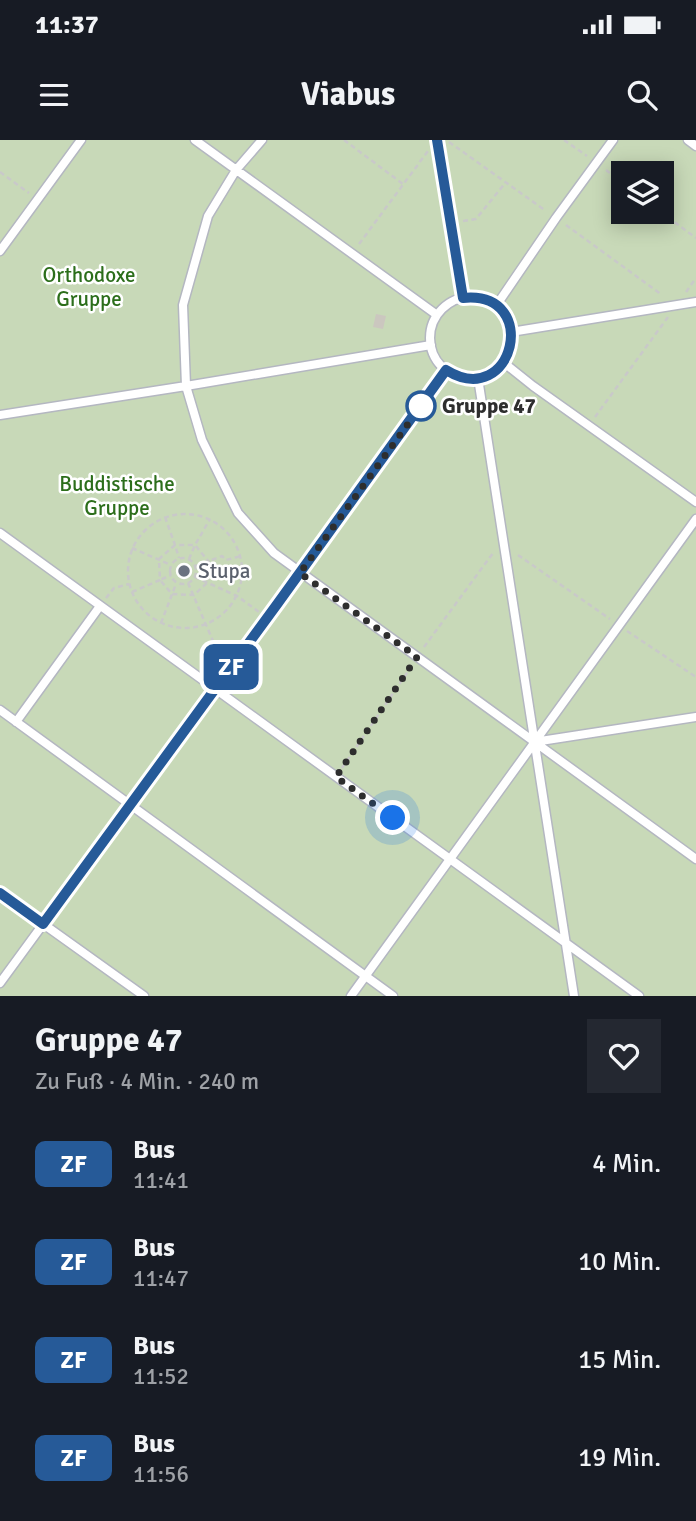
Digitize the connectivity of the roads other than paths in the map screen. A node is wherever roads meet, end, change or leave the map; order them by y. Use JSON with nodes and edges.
{"nodes":[{"id":1,"x":81,"y":140,"type":"edge"},
{"id":2,"x":195,"y":140,"type":"edge"},
{"id":3,"x":262,"y":140,"type":"edge"},
{"id":4,"x":437,"y":140,"type":"edge"},
{"id":5,"x":613,"y":140,"type":"edge"},
{"id":6,"x":688,"y":140,"type":"edge"},
{"id":7,"x":696,"y":146,"type":"edge"},
{"id":8,"x":236,"y":170,"type":"junction"},
{"id":9,"x":0,"y":251,"type":"edge"},
{"id":10,"x":463,"y":298,"type":"junction"},
{"id":11,"x":696,"y":302,"type":"edge"},
{"id":12,"x":496,"y":306,"type":"junction"},
{"id":13,"x":437,"y":315,"type":"junction"},
{"id":14,"x":512,"y":332,"type":"junction"},
{"id":15,"x":431,"y":345,"type":"junction"},
{"id":16,"x":503,"y":362,"type":"junction"},
{"id":17,"x":446,"y":370,"type":"junction"},
{"id":18,"x":478,"y":378,"type":"junction"},
{"id":19,"x":186,"y":386,"type":"junction"},
{"id":20,"x":0,"y":415,"type":"edge"},
{"id":21,"x":696,"y":502,"type":"edge"},
{"id":22,"x":696,"y":519,"type":"edge"},
{"id":23,"x":0,"y":533,"type":"edge"},
{"id":24,"x":300,"y":573,"type":"junction"},
{"id":25,"x":100,"y":606,"type":"junction"},
{"id":26,"x":215,"y":690,"type":"junction"},
{"id":27,"x":0,"y":710,"type":"edge"},
{"id":28,"x":696,"y":717,"type":"edge"},
{"id":29,"x":16,"y":722,"type":"junction"},
{"id":30,"x":534,"y":742,"type":"junction"},
{"id":31,"x":130,"y":805,"type":"junction"},
{"id":32,"x":450,"y":859,"type":"junction"},
{"id":33,"x":696,"y":859,"type":"edge"},
{"id":34,"x":0,"y":893,"type":"edge"},
{"id":35,"x":43,"y":924,"type":"junction"},
{"id":36,"x":565,"y":942,"type":"junction"},
{"id":37,"x":365,"y":976,"type":"junction"},
{"id":38,"x":0,"y":983,"type":"edge"},
{"id":39,"x":144,"y":996,"type":"edge"},
{"id":40,"x":351,"y":996,"type":"edge"},
{"id":41,"x":393,"y":996,"type":"edge"},
{"id":42,"x":574,"y":996,"type":"edge"},
{"id":43,"x":639,"y":996,"type":"edge"}],
"edges":[{"from":1,"to":9,"type":"lane"},
{"from":2,"to":8,"type":"lane"},
{"from":3,"to":8,"type":"lane"},
{"from":4,"to":10,"type":"lane"},
{"from":5,"to":12,"type":"lane"},
{"from":6,"to":7,"type":"lane"},
{"from":8,"to":13,"type":"lane"},
{"from":8,"to":19,"type":"lane"},
{"from":10,"to":12,"type":"lane"},
{"from":10,"to":13,"type":"lane"},
{"from":11,"to":14,"type":"lane"},
{"from":12,"to":14,"type":"lane"},
{"from":13,"to":15,"type":"lane"},
{"from":14,"to":16,"type":"lane"},
{"from":15,"to":17,"type":"lane"},
{"from":15,"to":19,"type":"lane"},
{"from":16,"to":18,"type":"lane"},
{"from":16,"to":21,"type":"lane"},
{"from":17,"to":18,"type":"lane"},
{"from":17,"to":24,"type":"lane"},
{"from":18,"to":30,"type":"lane"},
{"from":19,"to":20,"type":"lane"},
{"from":19,"to":24,"type":"lane"},
{"from":22,"to":30,"type":"lane"},
{"from":23,"to":25,"type":"lane"},
{"from":24,"to":26,"type":"lane"},
{"from":24,"to":30,"type":"lane"},
{"from":25,"to":26,"type":"lane"},
{"from":25,"to":29,"type":"lane"},
{"from":26,"to":31,"type":"lane"},
{"from":26,"to":32,"type":"lane"},
{"from":27,"to":29,"type":"lane"},
{"from":28,"to":30,"type":"lane"},
{"from":29,"to":31,"type":"lane"},
{"from":30,"to":32,"type":"lane"},
{"from":30,"to":33,"type":"lane"},
{"from":30,"to":36,"type":"lane"},
{"from":31,"to":35,"type":"lane"},
{"from":31,"to":37,"type":"lane"},
{"from":32,"to":36,"type":"lane"},
{"from":32,"to":37,"type":"lane"},
{"from":34,"to":35,"type":"lane"},
{"from":35,"to":38,"type":"lane"},
{"from":35,"to":39,"type":"lane"},
{"from":36,"to":42,"type":"lane"},
{"from":36,"to":43,"type":"lane"},
{"from":37,"to":40,"type":"lane"},
{"from":37,"to":41,"type":"lane"}]}
